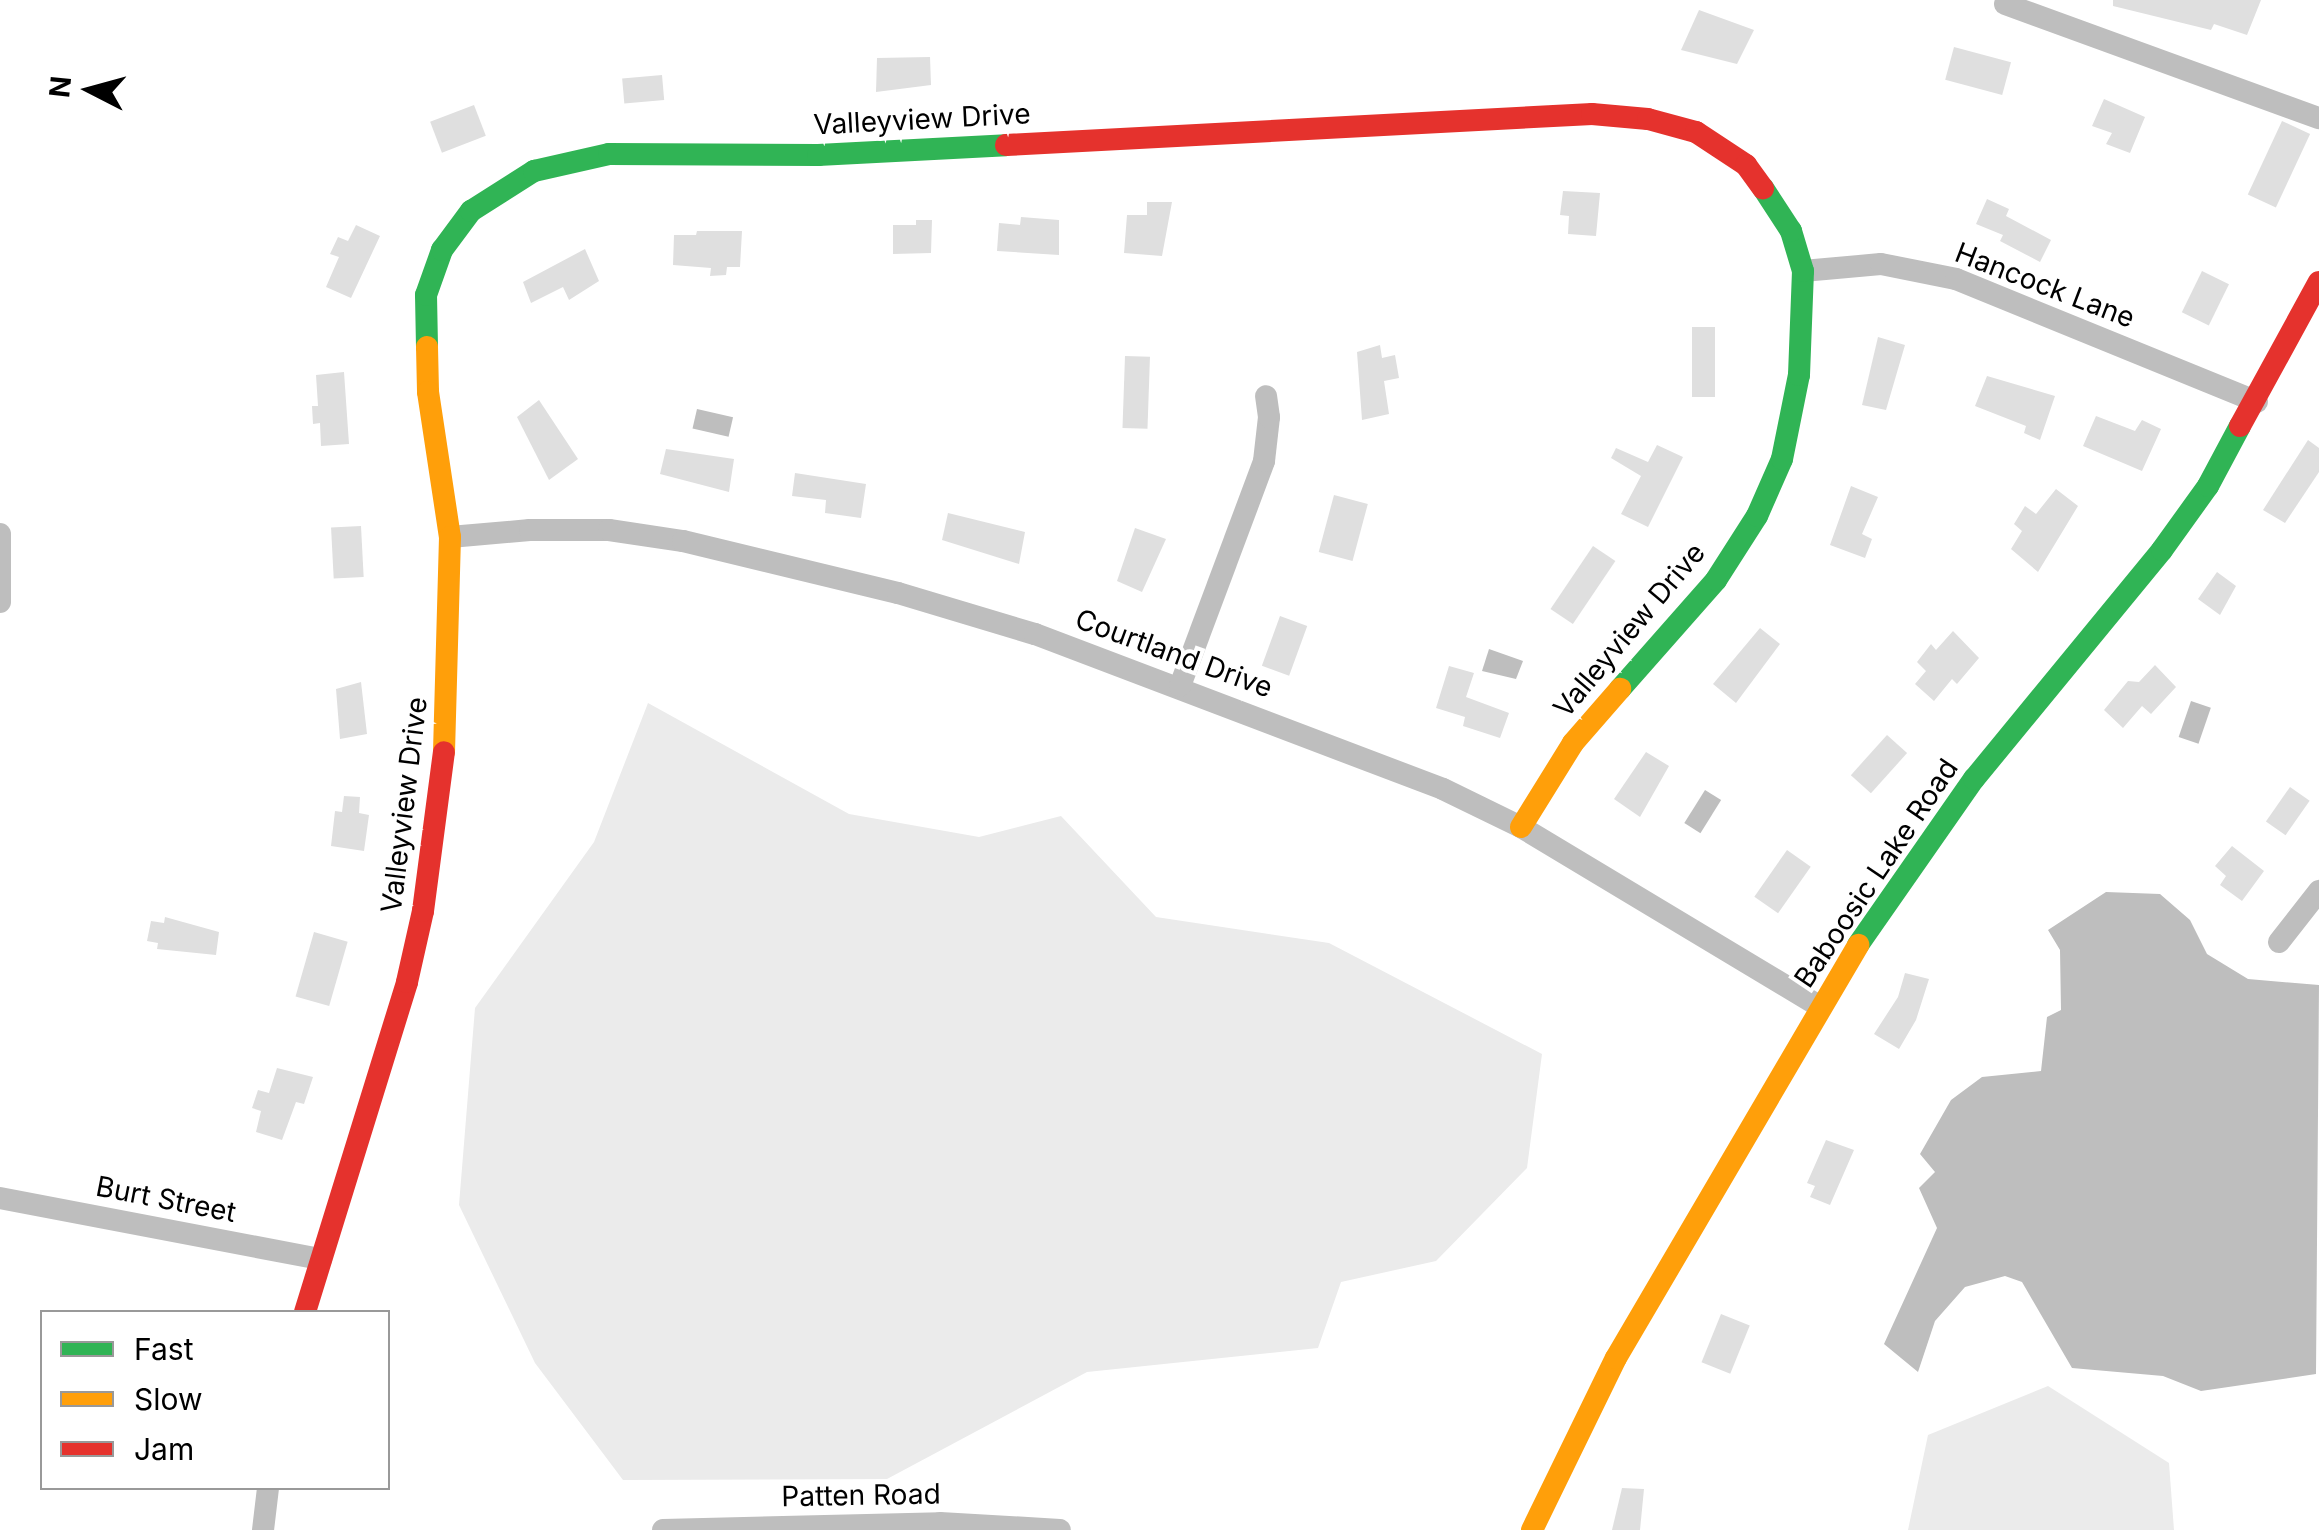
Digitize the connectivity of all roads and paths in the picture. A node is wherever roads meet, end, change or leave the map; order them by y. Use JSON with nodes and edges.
{"nodes":[{"id":1,"x":2005,"y":4,"type":"dead end"},
{"id":2,"x":2319,"y":118,"type":"edge"},
{"id":3,"x":1804,"y":271,"type":"junction"},
{"id":4,"x":2319,"y":282,"type":"edge"},
{"id":5,"x":1266,"y":396,"type":"dead end"},
{"id":6,"x":2257,"y":402,"type":"junction"},
{"id":7,"x":0,"y":534,"type":"edge"},
{"id":8,"x":450,"y":537,"type":"junction"},
{"id":9,"x":0,"y":602,"type":"edge"},
{"id":10,"x":1180,"y":686,"type":"junction"},
{"id":11,"x":1520,"y":827,"type":"junction"},
{"id":12,"x":2319,"y":891,"type":"edge"},
{"id":13,"x":2279,"y":942,"type":"dead end"},
{"id":14,"x":1820,"y":1007,"type":"junction"},
{"id":15,"x":0,"y":1198,"type":"edge"},
{"id":16,"x":321,"y":1259,"type":"junction"},
{"id":17,"x":307,"y":1310,"type":"edge"},
{"id":18,"x":268,"y":1490,"type":"edge"},
{"id":19,"x":264,"y":1530,"type":"edge"},
{"id":20,"x":663,"y":1530,"type":"edge"},
{"id":21,"x":1060,"y":1530,"type":"edge"},
{"id":22,"x":1532,"y":1530,"type":"edge"}],
"edges":[{"from":1,"to":2,"type":"street"},
{"from":3,"to":6,"type":"street","name":"Hancock Lane"},
{"from":3,"to":8,"type":"street","name":"Valleyview Drive"},
{"from":3,"to":11,"type":"street","name":"Valleyview Drive"},
{"from":4,"to":6,"type":"street","name":"Baboosic Lake Road"},
{"from":5,"to":10,"type":"street"},
{"from":6,"to":14,"type":"street","name":"Baboosic Lake Road"},
{"from":7,"to":9,"type":"street"},
{"from":8,"to":10,"type":"street","name":"Courtland Drive"},
{"from":8,"to":16,"type":"street","name":"Valleyview Drive"},
{"from":10,"to":11,"type":"street","name":"Courtland Drive"},
{"from":11,"to":14,"type":"street","name":"Courtland Drive"},
{"from":12,"to":13,"type":"street"},
{"from":14,"to":22,"type":"street","name":"Baboosic Lake Road"},
{"from":15,"to":16,"type":"street","name":"Burt Street"},
{"from":16,"to":17,"type":"street","name":"Valleyview Drive"},
{"from":18,"to":19,"type":"street"},
{"from":20,"to":21,"type":"street","name":"Patten Road"}]}
